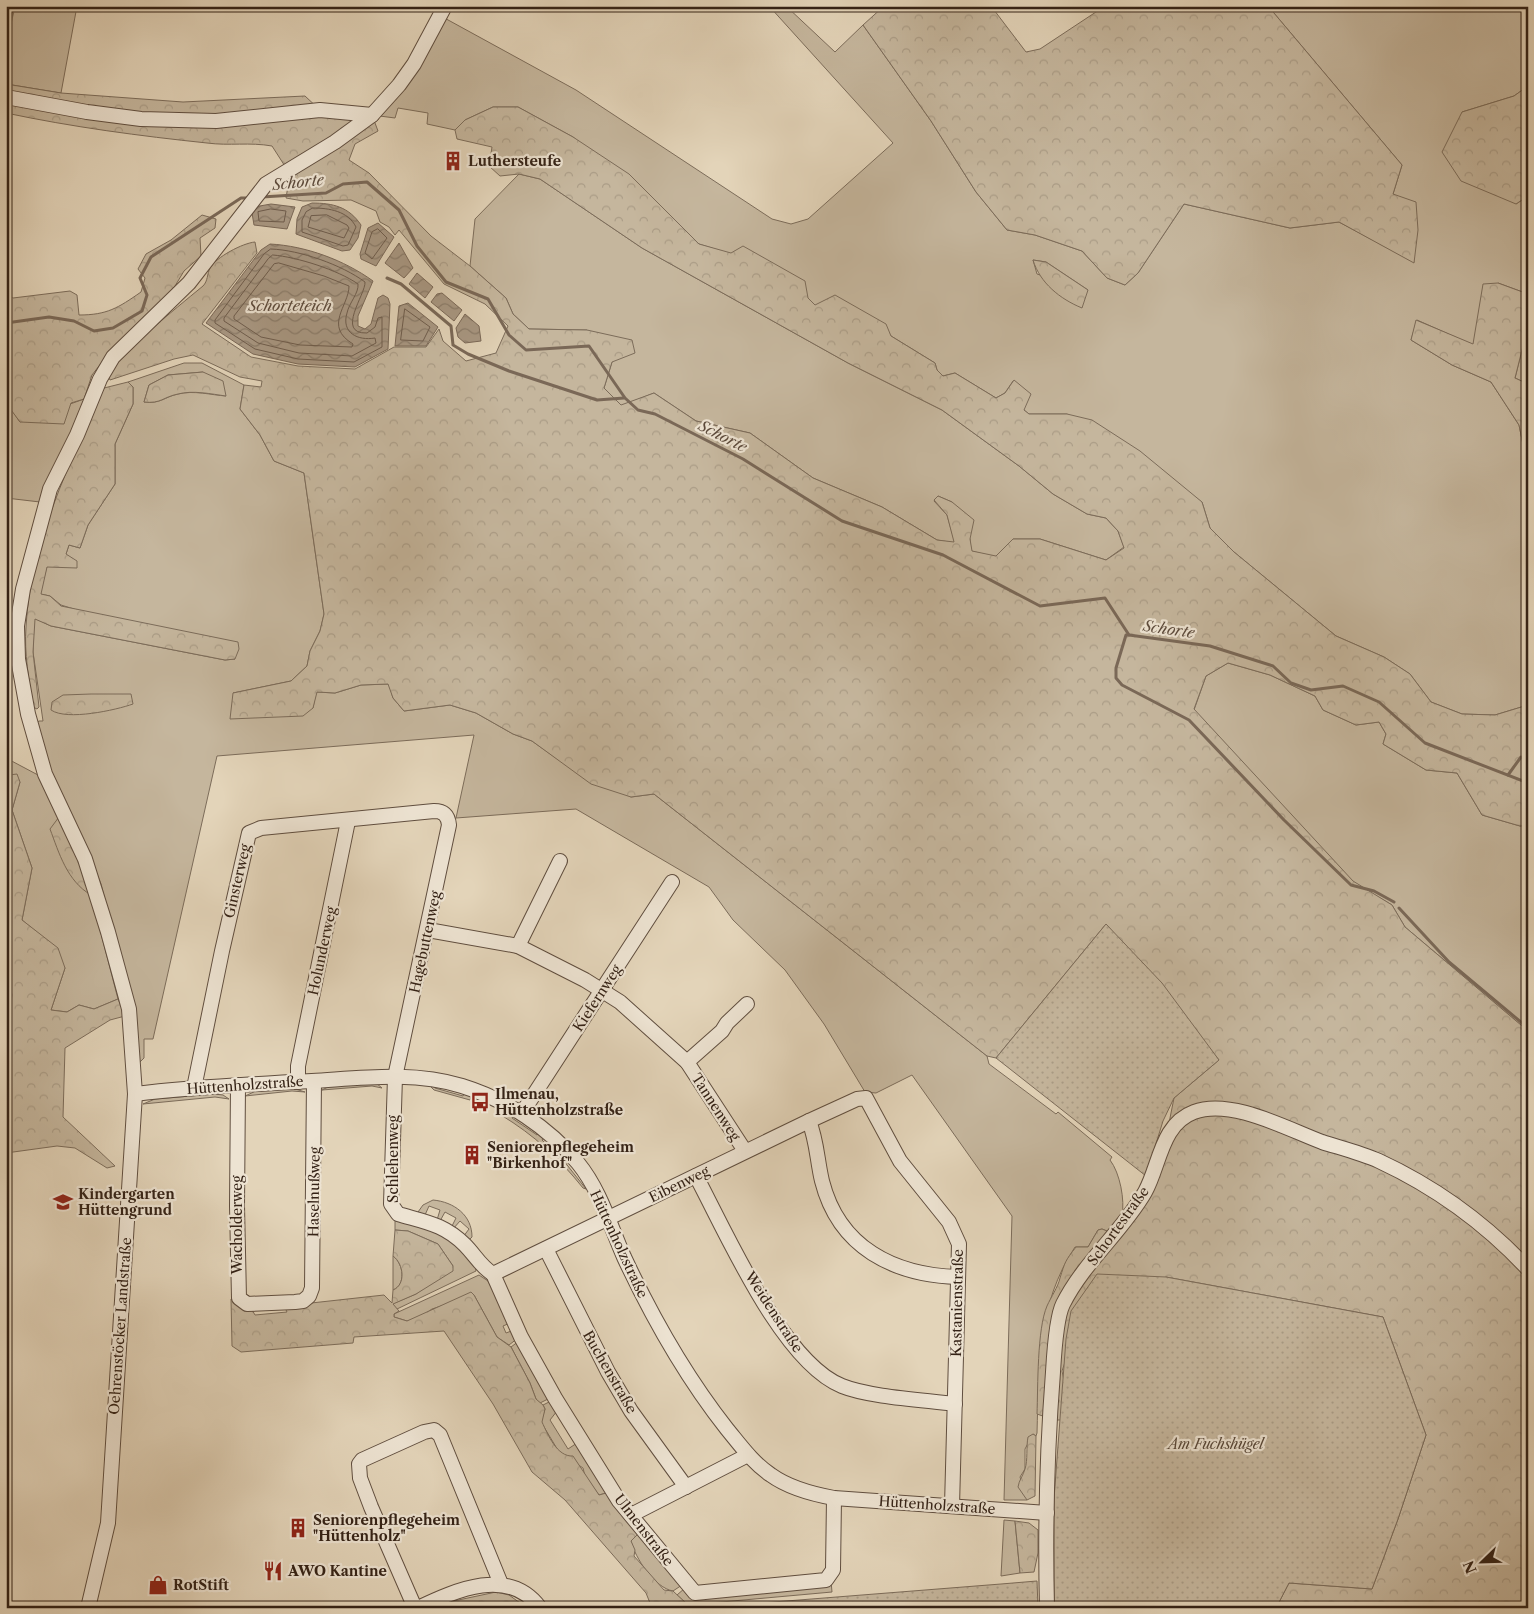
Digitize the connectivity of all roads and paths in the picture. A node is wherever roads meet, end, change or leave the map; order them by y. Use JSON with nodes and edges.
{"nodes":[{"id":1,"x":445,"y":6,"type":"edge"},
{"id":2,"x":6,"y":97,"type":"edge"},
{"id":3,"x":372,"y":115,"type":"junction"},
{"id":4,"x":439,"y":811,"type":"joint"},
{"id":5,"x":348,"y":821,"type":"junction"},
{"id":6,"x":560,"y":861,"type":"dead end"},
{"id":7,"x":672,"y":882,"type":"dead end"},
{"id":8,"x":428,"y":930,"type":"junction"},
{"id":9,"x":518,"y":946,"type":"junction"},
{"id":10,"x":603,"y":990,"type":"junction"},
{"id":11,"x":747,"y":1004,"type":"dead end"},
{"id":12,"x":687,"y":1062,"type":"junction"},
{"id":13,"x":395,"y":1077,"type":"junction"},
{"id":14,"x":314,"y":1081,"type":"junction"},
{"id":15,"x":298,"y":1082,"type":"junction"},
{"id":16,"x":238,"y":1085,"type":"junction"},
{"id":17,"x":194,"y":1088,"type":"junction"},
{"id":18,"x":135,"y":1094,"type":"junction"},
{"id":19,"x":866,"y":1098,"type":"joint"},
{"id":20,"x":522,"y":1113,"type":"junction"},
{"id":21,"x":809,"y":1121,"type":"junction"},
{"id":22,"x":745,"y":1152,"type":"junction"},
{"id":23,"x":696,"y":1176,"type":"junction"},
{"id":24,"x":609,"y":1219,"type":"junction"},
{"id":25,"x":546,"y":1248,"type":"junction"},
{"id":26,"x":1528,"y":1269,"type":"edge"},
{"id":27,"x":493,"y":1274,"type":"junction"},
{"id":28,"x":958,"y":1277,"type":"junction"},
{"id":29,"x":303,"y":1301,"type":"joint"},
{"id":30,"x":955,"y":1404,"type":"junction"},
{"id":31,"x":748,"y":1455,"type":"junction"},
{"id":32,"x":686,"y":1488,"type":"junction"},
{"id":33,"x":834,"y":1498,"type":"junction"},
{"id":34,"x":952,"y":1506,"type":"junction"},
{"id":35,"x":1047,"y":1512,"type":"junction"},
{"id":36,"x":630,"y":1515,"type":"junction"},
{"id":37,"x":501,"y":1584,"type":"junction"},
{"id":38,"x":88,"y":1608,"type":"edge"},
{"id":39,"x":416,"y":1608,"type":"edge"},
{"id":40,"x":540,"y":1608,"type":"edge"},
{"id":41,"x":1047,"y":1608,"type":"edge"}],
"edges":[{"from":1,"to":3,"type":"street","name":"Oehrenstöcker Landstraße"},
{"from":2,"to":3,"type":"street"},
{"from":3,"to":18,"type":"street","name":"Oehrenstöcker Landstraße"},
{"from":4,"to":5,"type":"street","name":"Ginsterweg"},
{"from":4,"to":8,"type":"street","name":"Hagebuttenweg"},
{"from":5,"to":15,"type":"street","name":"Holunderweg"},
{"from":5,"to":17,"type":"street","name":"Ginsterweg"},
{"from":6,"to":9,"type":"street"},
{"from":7,"to":10,"type":"street","name":"Kiefernweg"},
{"from":8,"to":9,"type":"street","name":"Tannenweg"},
{"from":8,"to":13,"type":"street","name":"Hagebuttenweg"},
{"from":9,"to":10,"type":"street","name":"Tannenweg"},
{"from":10,"to":12,"type":"street","name":"Tannenweg"},
{"from":10,"to":20,"type":"street","name":"Kiefernweg"},
{"from":11,"to":12,"type":"street","name":"Tannenweg"},
{"from":12,"to":22,"type":"street","name":"Tannenweg"},
{"from":13,"to":14,"type":"street","name":"Hüttenholzstraße"},
{"from":13,"to":20,"type":"street","name":"Hüttenholzstraße"},
{"from":13,"to":27,"type":"street","name":"Schlehenweg"},
{"from":14,"to":15,"type":"street","name":"Hüttenholzstraße"},
{"from":14,"to":29,"type":"street","name":"Haselnußweg"},
{"from":15,"to":16,"type":"street","name":"Hüttenholzstraße"},
{"from":16,"to":17,"type":"street","name":"Hüttenholzstraße"},
{"from":16,"to":29,"type":"street","name":"Wacholderweg"},
{"from":17,"to":18,"type":"street","name":"Hüttenholzstraße"},
{"from":18,"to":38,"type":"street","name":"Oehrenstöcker Landstraße"},
{"from":19,"to":21,"type":"street","name":"Eibenweg"},
{"from":19,"to":28,"type":"street","name":"Kastanienstraße"},
{"from":20,"to":24,"type":"street","name":"Hüttenholzstraße"},
{"from":21,"to":22,"type":"street","name":"Eibenweg"},
{"from":21,"to":28,"type":"street"},
{"from":22,"to":23,"type":"street","name":"Eibenweg"},
{"from":23,"to":24,"type":"street","name":"Eibenweg"},
{"from":23,"to":30,"type":"street","name":"Weidenstraße"},
{"from":24,"to":25,"type":"street","name":"Eibenweg"},
{"from":24,"to":31,"type":"street","name":"Hüttenholzstraße"},
{"from":25,"to":27,"type":"street","name":"Eibenweg"},
{"from":25,"to":32,"type":"street","name":"Buchenstraße"},
{"from":26,"to":35,"type":"street","name":"Schortestraße"},
{"from":27,"to":36,"type":"street","name":"Ulmenstraße"},
{"from":28,"to":30,"type":"street","name":"Kastanienstraße"},
{"from":30,"to":34,"type":"street","name":"Kastanienstraße"},
{"from":31,"to":32,"type":"street"},
{"from":31,"to":33,"type":"street","name":"Hüttenholzstraße"},
{"from":32,"to":36,"type":"street"},
{"from":33,"to":34,"type":"street","name":"Hüttenholzstraße"},
{"from":33,"to":36,"type":"street","name":"Ulmenstraße"},
{"from":34,"to":35,"type":"street","name":"Hüttenholzstraße"},
{"from":35,"to":41,"type":"street","name":"Schortestraße"},
{"from":37,"to":39,"type":"street"},
{"from":37,"to":39,"type":"street"},
{"from":37,"to":40,"type":"street"}]}
